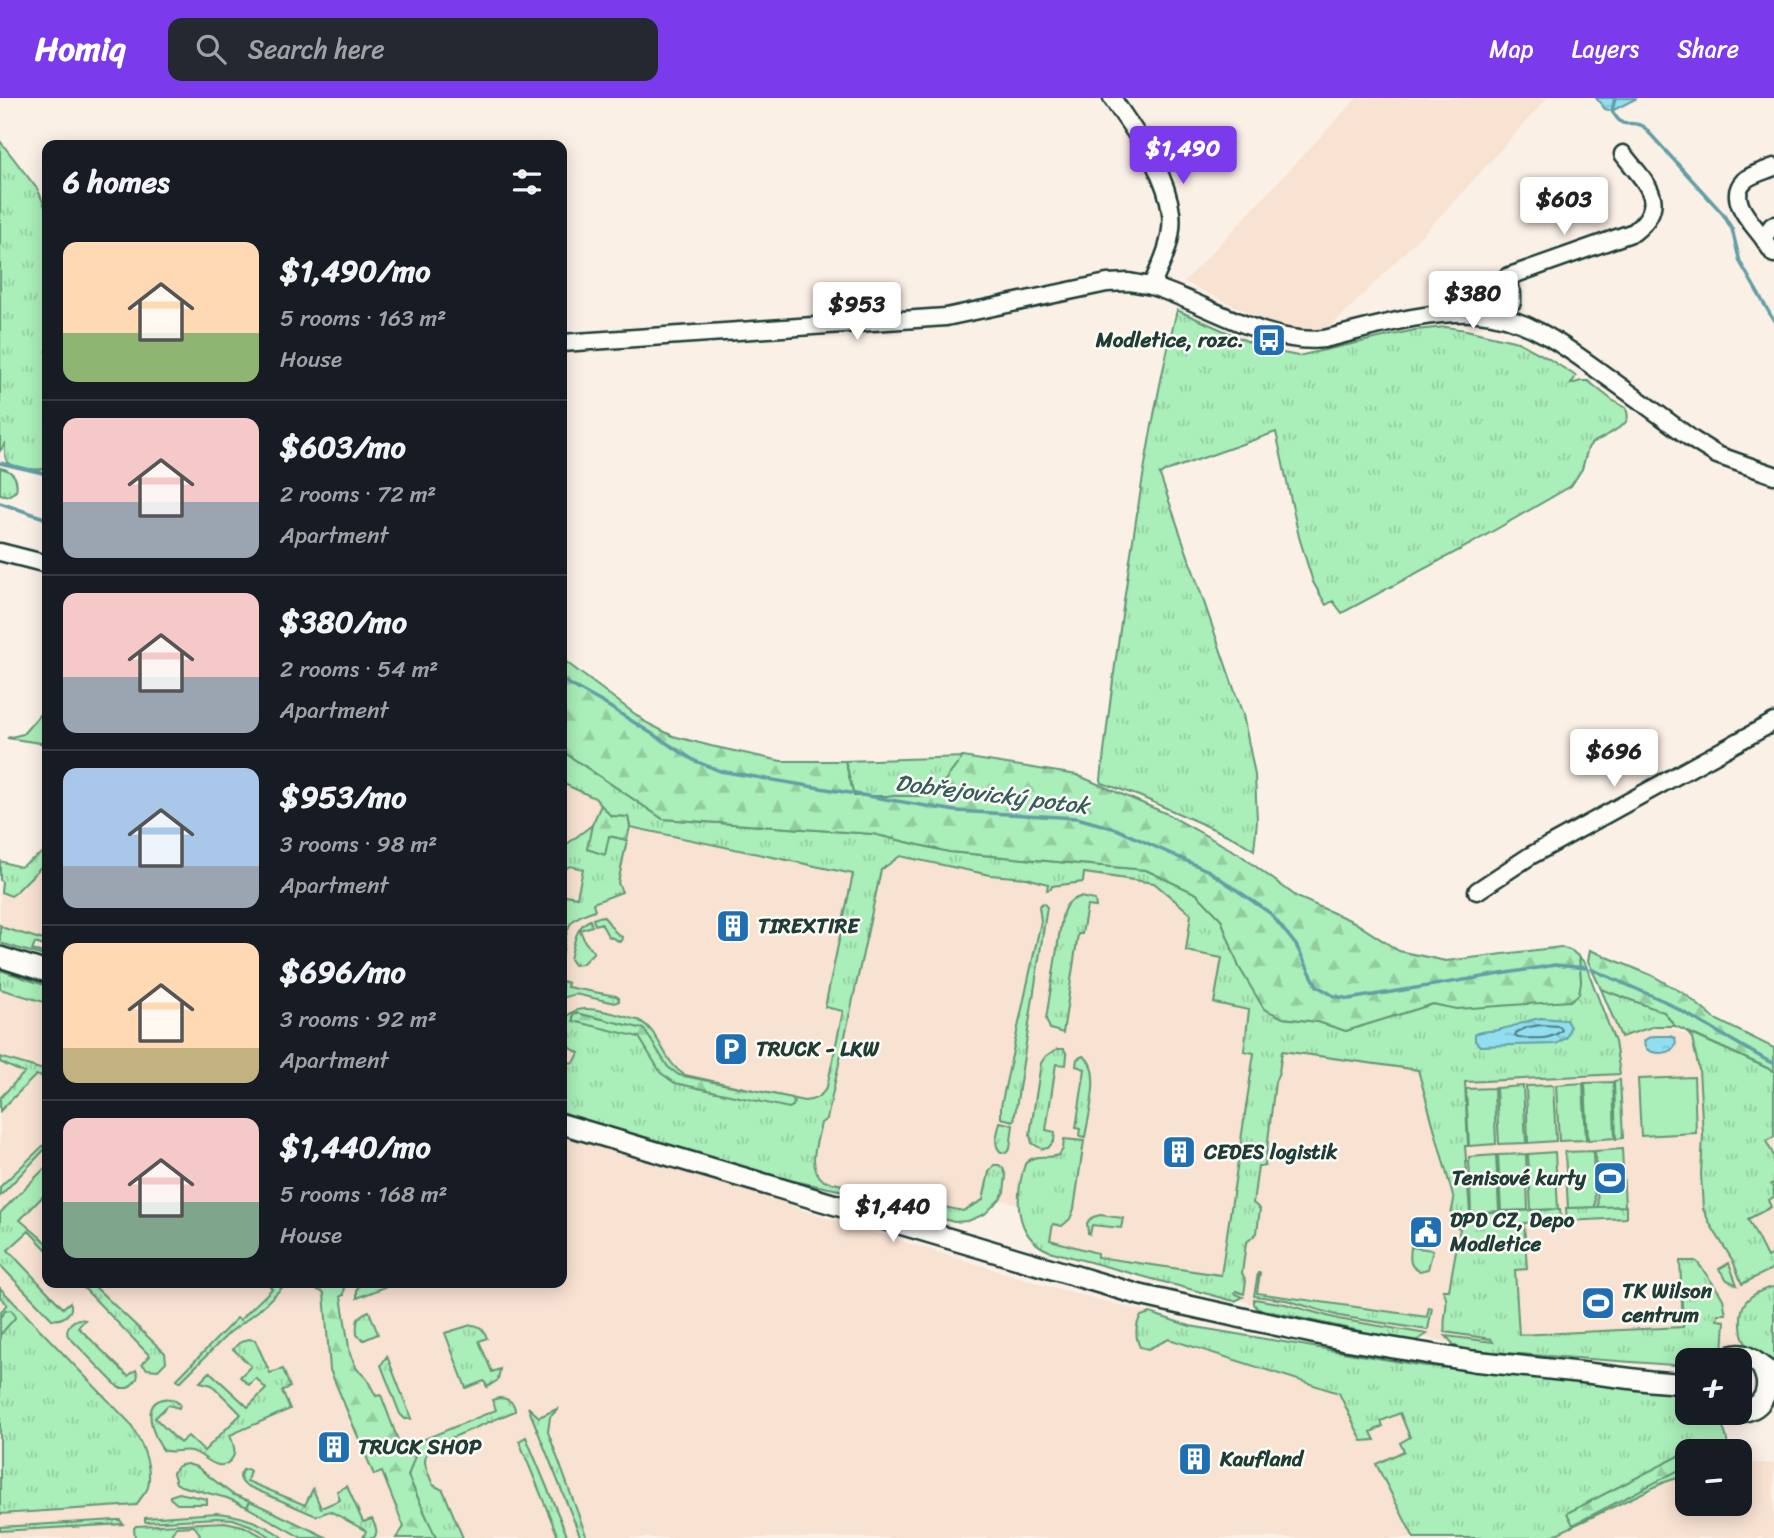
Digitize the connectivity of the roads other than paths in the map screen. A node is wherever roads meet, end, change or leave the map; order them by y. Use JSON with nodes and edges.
{"nodes":[{"id":1,"x":1112,"y":98,"type":"edge"},
{"id":2,"x":1623,"y":154,"type":"dead end"},
{"id":3,"x":1774,"y":167,"type":"edge"},
{"id":4,"x":1774,"y":225,"type":"edge"},
{"id":5,"x":1763,"y":238,"type":"junction"},
{"id":6,"x":1774,"y":254,"type":"edge"},
{"id":7,"x":1151,"y":285,"type":"junction"},
{"id":8,"x":1501,"y":317,"type":"junction"},
{"id":9,"x":567,"y":343,"type":"edge"},
{"id":10,"x":1774,"y":475,"type":"edge"},
{"id":11,"x":0,"y":552,"type":"edge"},
{"id":12,"x":42,"y":563,"type":"edge"},
{"id":13,"x":1774,"y":722,"type":"edge"},
{"id":14,"x":1477,"y":891,"type":"dead end"},
{"id":15,"x":0,"y":957,"type":"edge"},
{"id":16,"x":42,"y":970,"type":"edge"},
{"id":17,"x":567,"y":1125,"type":"edge"},
{"id":18,"x":1752,"y":1359,"type":"edge"},
{"id":19,"x":1768,"y":1370,"type":"edge"},
{"id":20,"x":1587,"y":1373,"type":"junction"},
{"id":21,"x":1675,"y":1373,"type":"edge"},
{"id":22,"x":1675,"y":1383,"type":"edge"},
{"id":23,"x":1769,"y":1393,"type":"edge"},
{"id":24,"x":1752,"y":1408,"type":"edge"}],
"edges":[{"from":1,"to":7,"type":"street"},
{"from":2,"to":8,"type":"street"},
{"from":3,"to":5,"type":"street"},
{"from":4,"to":5,"type":"street"},
{"from":5,"to":6,"type":"street"},
{"from":7,"to":8,"type":"street"},
{"from":7,"to":9,"type":"street"},
{"from":8,"to":10,"type":"street"},
{"from":11,"to":12,"type":"street"},
{"from":13,"to":14,"type":"street"},
{"from":15,"to":16,"type":"main road"},
{"from":17,"to":20,"type":"main road"},
{"from":18,"to":19,"type":"main road"},
{"from":19,"to":23,"type":"main road"},
{"from":20,"to":21,"type":"main road"},
{"from":20,"to":22,"type":"main road"},
{"from":23,"to":24,"type":"main road"}]}
